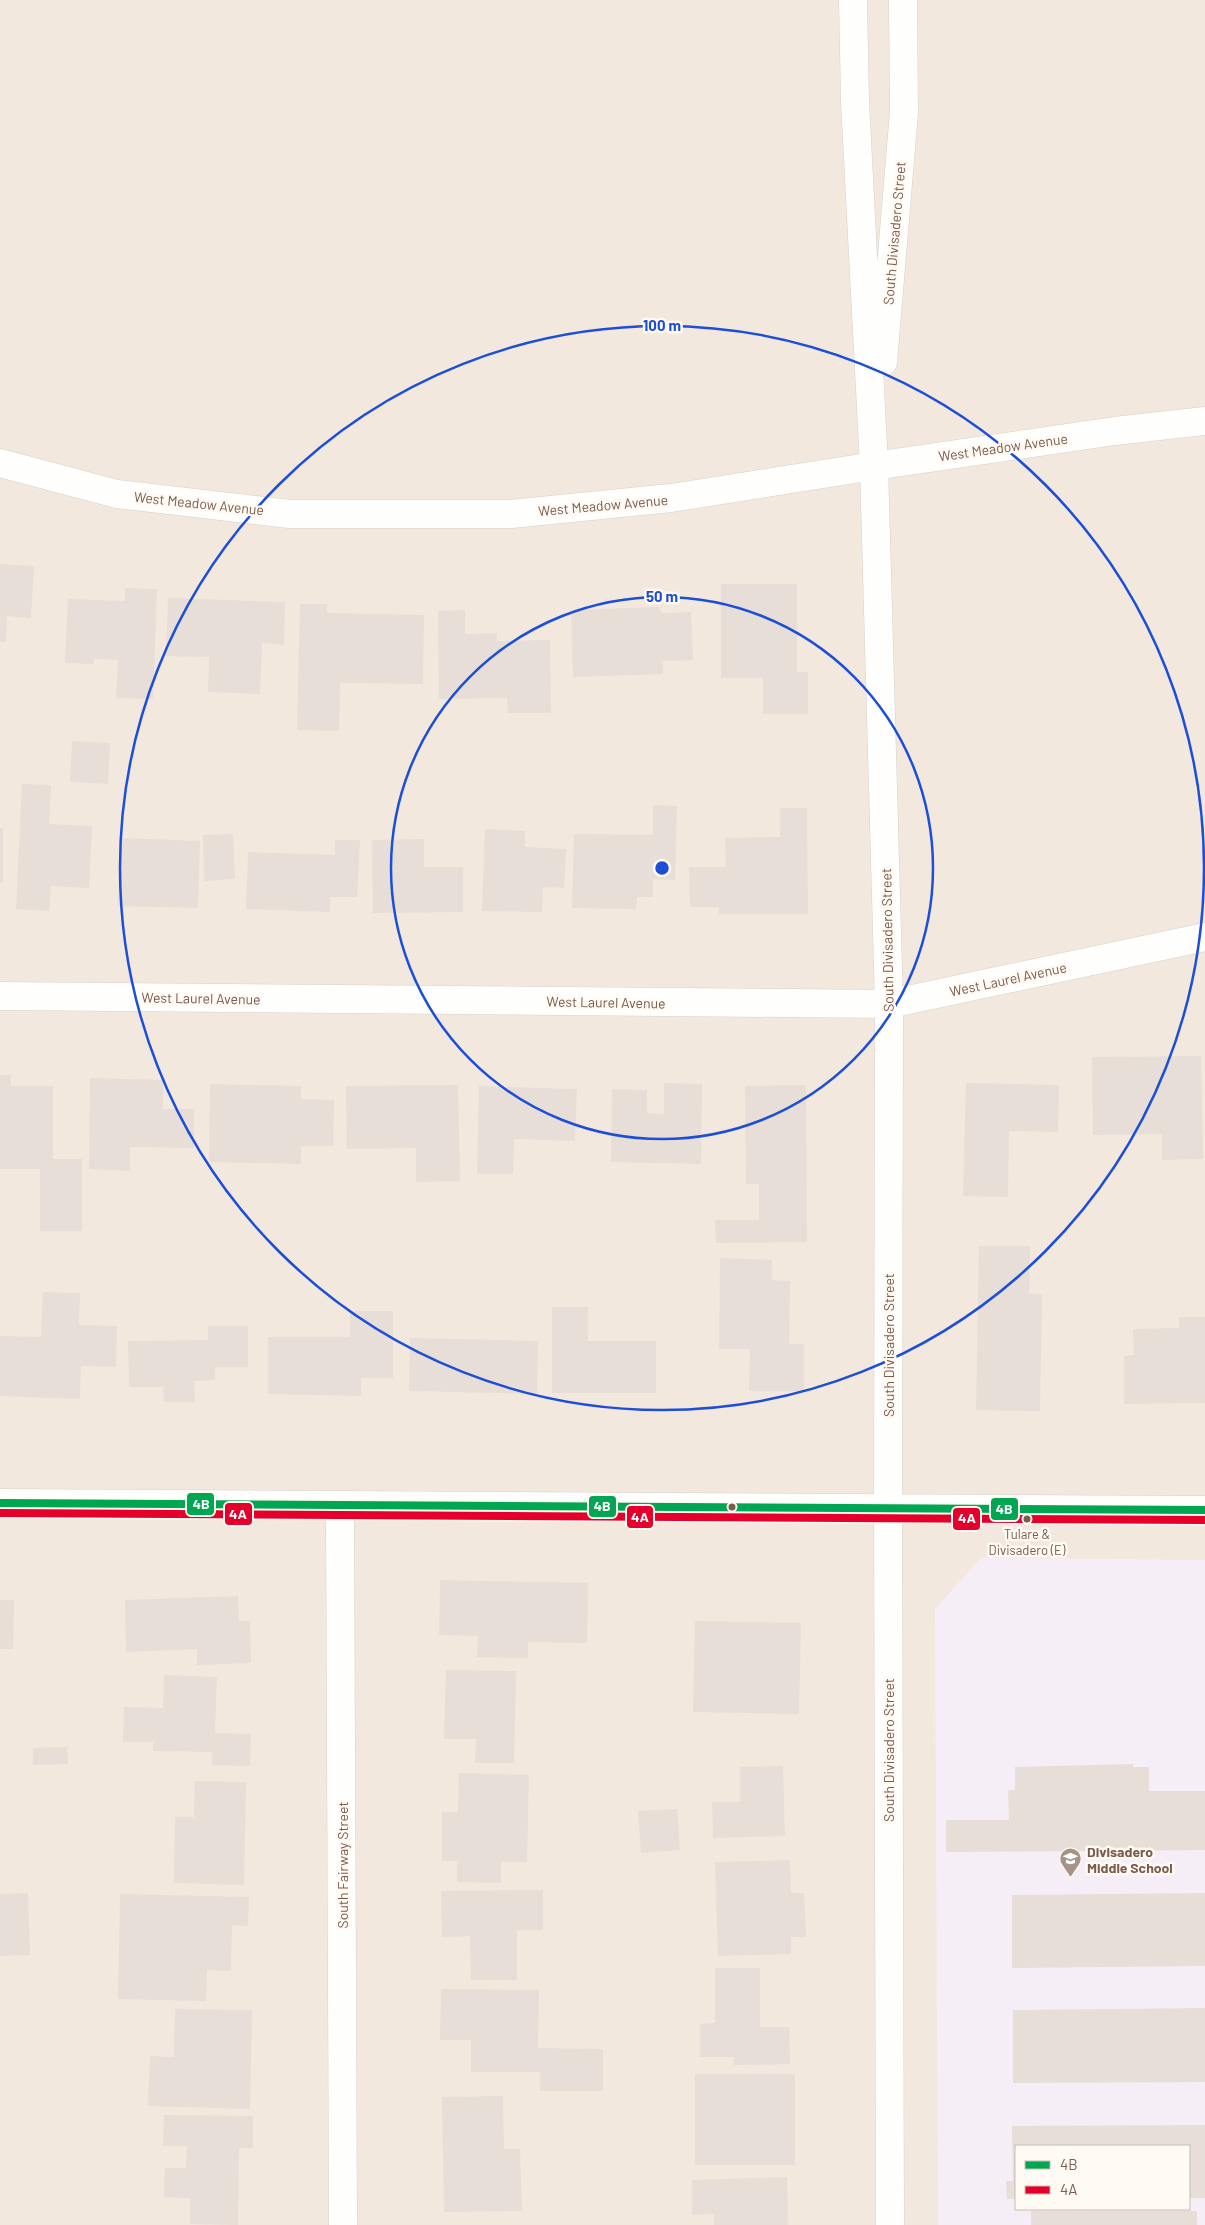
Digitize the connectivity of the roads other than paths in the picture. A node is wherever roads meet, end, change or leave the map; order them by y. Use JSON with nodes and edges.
{"nodes":[{"id":1,"x":853,"y":0,"type":"edge"},
{"id":2,"x":903,"y":0,"type":"edge"},
{"id":3,"x":1205,"y":421,"type":"edge"},
{"id":4,"x":0,"y":463,"type":"edge"},
{"id":5,"x":874,"y":466,"type":"junction"},
{"id":6,"x":1205,"y":937,"type":"edge"},
{"id":7,"x":0,"y":996,"type":"edge"},
{"id":8,"x":890,"y":1004,"type":"junction"},
{"id":9,"x":0,"y":1503,"type":"edge"},
{"id":10,"x":340,"y":1506,"type":"junction"},
{"id":11,"x":888,"y":1507,"type":"junction"},
{"id":12,"x":1205,"y":1510,"type":"edge"},
{"id":13,"x":344,"y":2225,"type":"edge"},
{"id":14,"x":890,"y":2225,"type":"edge"}],
"edges":[{"from":1,"to":5,"type":"street","name":"South Divisadero Street"},
{"from":2,"to":5,"type":"street","name":"South Divisadero Street"},
{"from":3,"to":5,"type":"street","name":"West Meadow Avenue"},
{"from":4,"to":5,"type":"street","name":"West Meadow Avenue"},
{"from":5,"to":8,"type":"street","name":"South Divisadero Street"},
{"from":6,"to":8,"type":"street","name":"West Laurel Avenue"},
{"from":7,"to":8,"type":"street","name":"West Laurel Avenue"},
{"from":8,"to":11,"type":"street","name":"South Divisadero Street"},
{"from":9,"to":10,"type":"street"},
{"from":10,"to":11,"type":"street"},
{"from":10,"to":13,"type":"street","name":"South Fairway Street"},
{"from":11,"to":12,"type":"street"},
{"from":11,"to":14,"type":"street","name":"South Divisadero Street"}]}
